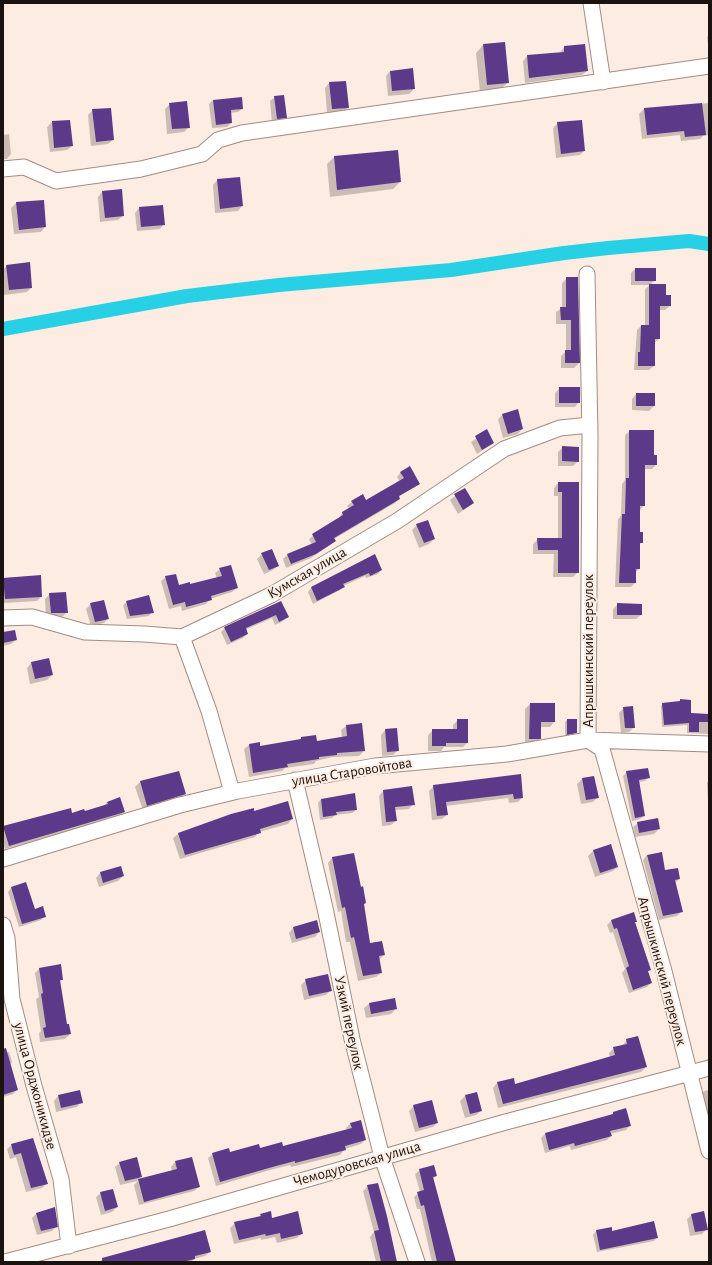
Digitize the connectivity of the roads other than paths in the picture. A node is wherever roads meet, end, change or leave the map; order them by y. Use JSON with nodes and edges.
{"nodes":[{"id":1,"x":591,"y":3,"type":"edge"},
{"id":2,"x":709,"y":66,"type":"edge"},
{"id":3,"x":603,"y":82,"type":"junction"},
{"id":4,"x":3,"y":169,"type":"edge"},
{"id":5,"x":587,"y":274,"type":"dead end"},
{"id":6,"x":590,"y":425,"type":"junction"},
{"id":7,"x":3,"y":618,"type":"edge"},
{"id":8,"x":182,"y":637,"type":"junction"},
{"id":9,"x":588,"y":740,"type":"junction"},
{"id":10,"x":709,"y":744,"type":"edge"},
{"id":11,"x":295,"y":780,"type":"junction"},
{"id":12,"x":232,"y":792,"type":"junction"},
{"id":13,"x":3,"y":859,"type":"edge"},
{"id":14,"x":3,"y":925,"type":"edge"},
{"id":15,"x":709,"y":1068,"type":"edge"},
{"id":16,"x":689,"y":1073,"type":"junction"},
{"id":17,"x":709,"y":1151,"type":"edge"},
{"id":18,"x":382,"y":1157,"type":"junction"},
{"id":19,"x":69,"y":1246,"type":"junction"},
{"id":20,"x":5,"y":1262,"type":"edge"},
{"id":21,"x":417,"y":1262,"type":"edge"}],
"edges":[{"from":1,"to":3,"type":"street"},
{"from":2,"to":3,"type":"street"},
{"from":3,"to":4,"type":"street"},
{"from":5,"to":6,"type":"street","name":"Апрышкинский переулок"},
{"from":6,"to":8,"type":"street","name":"Кумская улица"},
{"from":6,"to":9,"type":"street","name":"Апрышкинский переулок"},
{"from":7,"to":8,"type":"street"},
{"from":8,"to":12,"type":"street"},
{"from":9,"to":10,"type":"street","name":"улица Старовойтова"},
{"from":9,"to":11,"type":"street","name":"улица Старовойтова"},
{"from":9,"to":16,"type":"street","name":"Апрышкинский переулок"},
{"from":11,"to":12,"type":"street","name":"улица Старовойтова"},
{"from":11,"to":18,"type":"street","name":"Узкий переулок"},
{"from":12,"to":13,"type":"street","name":"улица Старовойтова"},
{"from":14,"to":19,"type":"street","name":"улица Орджоникидзе"},
{"from":15,"to":16,"type":"street","name":"Чемодуровская улица"},
{"from":16,"to":17,"type":"street","name":"Апрышкинский переулок"},
{"from":16,"to":18,"type":"street","name":"Чемодуровская улица"},
{"from":18,"to":19,"type":"street","name":"Чемодуровская улица"},
{"from":18,"to":21,"type":"street","name":"Узкий переулок"},
{"from":19,"to":20,"type":"street","name":"Чемодуровская улица"}]}
